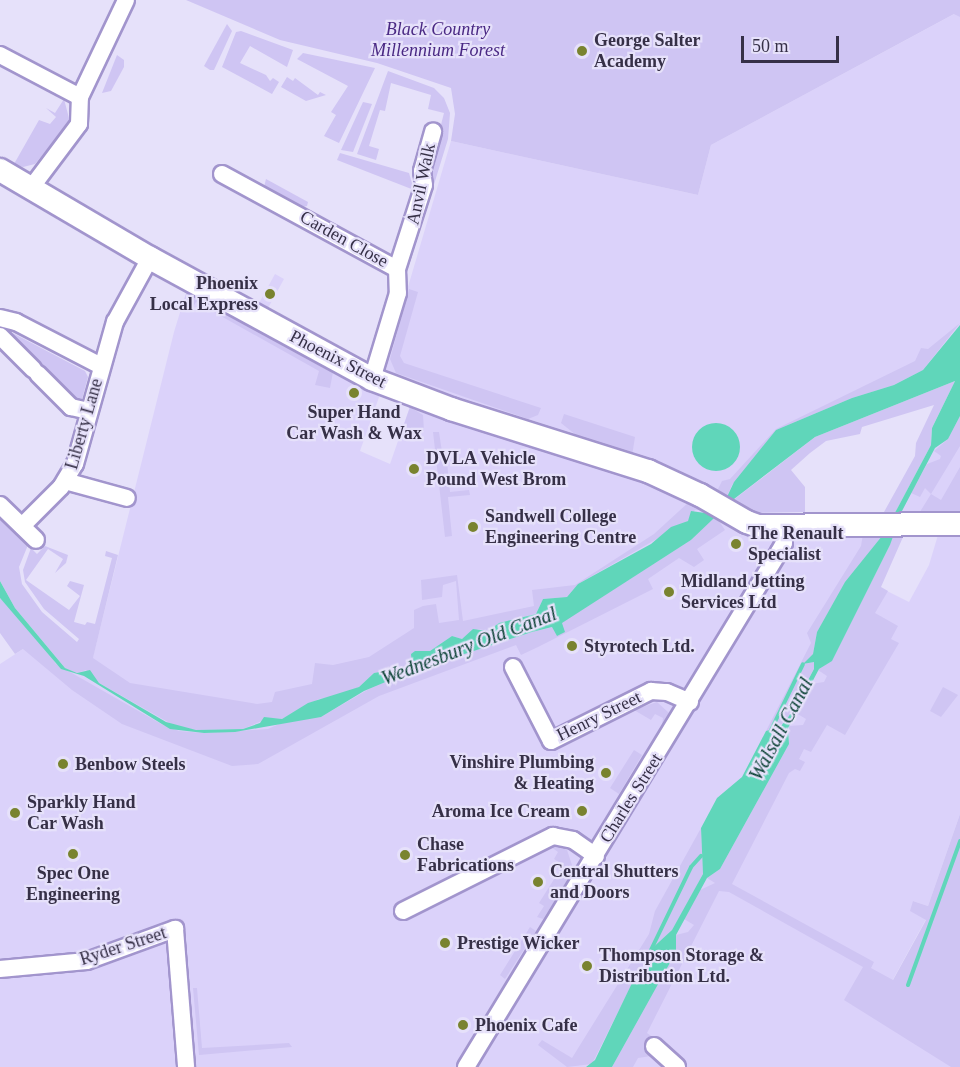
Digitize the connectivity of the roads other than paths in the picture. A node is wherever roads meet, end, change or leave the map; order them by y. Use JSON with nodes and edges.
{"nodes":[{"id":1,"x":126,"y":0,"type":"edge"},
{"id":2,"x":0,"y":55,"type":"edge"},
{"id":3,"x":80,"y":97,"type":"junction"},
{"id":4,"x":432,"y":132,"type":"dead end"},
{"id":5,"x":222,"y":174,"type":"dead end"},
{"id":6,"x":2,"y":175,"type":"edge"},
{"id":7,"x":31,"y":188,"type":"junction"},
{"id":8,"x":150,"y":258,"type":"junction"},
{"id":9,"x":397,"y":269,"type":"junction"},
{"id":10,"x":0,"y":318,"type":"edge"},
{"id":11,"x":0,"y":336,"type":"edge"},
{"id":12,"x":101,"y":366,"type":"junction"},
{"id":13,"x":372,"y":379,"type":"junction"},
{"id":14,"x":88,"y":411,"type":"junction"},
{"id":15,"x":65,"y":481,"type":"junction"},
{"id":16,"x":128,"y":498,"type":"dead end"},
{"id":17,"x":0,"y":505,"type":"edge"},
{"id":18,"x":960,"y":524,"type":"edge"},
{"id":19,"x":783,"y":525,"type":"junction"},
{"id":20,"x":22,"y":526,"type":"junction"},
{"id":21,"x":36,"y":540,"type":"dead end"},
{"id":22,"x":513,"y":667,"type":"dead end"},
{"id":23,"x":690,"y":702,"type":"junction"},
{"id":24,"x":596,"y":856,"type":"junction"},
{"id":25,"x":403,"y":910,"type":"dead end"},
{"id":26,"x":0,"y":969,"type":"edge"},
{"id":27,"x":654,"y":1046,"type":"dead end"},
{"id":28,"x":186,"y":1067,"type":"edge"},
{"id":29,"x":466,"y":1067,"type":"edge"},
{"id":30,"x":677,"y":1067,"type":"edge"}],
"edges":[{"from":1,"to":3,"type":"street"},
{"from":2,"to":3,"type":"street"},
{"from":3,"to":7,"type":"street"},
{"from":4,"to":9,"type":"street","name":"Anvil Walk"},
{"from":5,"to":9,"type":"street","name":"Carden Close"},
{"from":6,"to":7,"type":"main road","name":"Phoenix Street"},
{"from":7,"to":8,"type":"main road","name":"Phoenix Street"},
{"from":8,"to":12,"type":"street","name":"Liberty Lane"},
{"from":8,"to":13,"type":"main road","name":"Phoenix Street"},
{"from":9,"to":13,"type":"street","name":"Carden Close"},
{"from":10,"to":12,"type":"street"},
{"from":11,"to":14,"type":"street"},
{"from":12,"to":14,"type":"street","name":"Liberty Lane"},
{"from":13,"to":19,"type":"main road","name":"Phoenix Street"},
{"from":14,"to":15,"type":"street","name":"Liberty Lane"},
{"from":15,"to":16,"type":"street","name":"Liberty Lane"},
{"from":15,"to":20,"type":"street","name":"Liberty Lane"},
{"from":17,"to":20,"type":"street"},
{"from":18,"to":19,"type":"main road","name":"Phoenix Street"},
{"from":19,"to":23,"type":"street","name":"Charles Street"},
{"from":20,"to":21,"type":"street"},
{"from":22,"to":23,"type":"street","name":"Henry Street"},
{"from":23,"to":24,"type":"street","name":"Charles Street"},
{"from":24,"to":25,"type":"street"},
{"from":24,"to":29,"type":"street","name":"Charles Street"},
{"from":26,"to":28,"type":"street","name":"Ryder Street"},
{"from":27,"to":30,"type":"street"}]}
